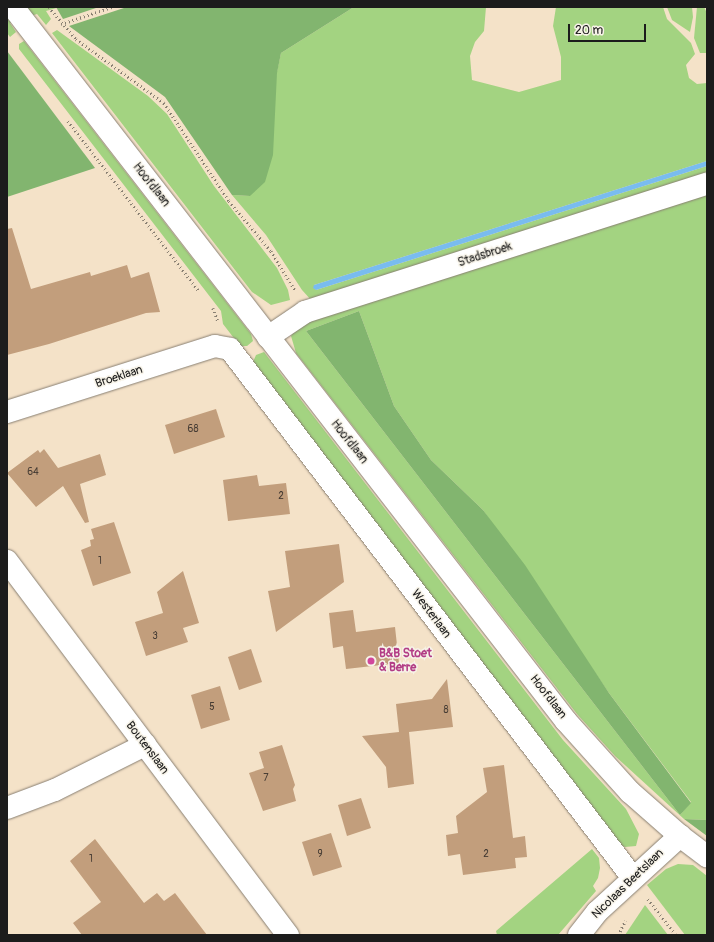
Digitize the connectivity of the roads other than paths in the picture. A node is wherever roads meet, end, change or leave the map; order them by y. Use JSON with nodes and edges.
{"nodes":[{"id":1,"x":13,"y":7,"type":"edge"},
{"id":2,"x":707,"y":184,"type":"edge"},
{"id":3,"x":268,"y":337,"type":"junction"},
{"id":4,"x":230,"y":349,"type":"joint"},
{"id":5,"x":7,"y":412,"type":"edge"},
{"id":6,"x":7,"y":561,"type":"edge"},
{"id":7,"x":145,"y":745,"type":"junction"},
{"id":8,"x":7,"y":808,"type":"edge"},
{"id":9,"x":680,"y":836,"type":"junction"},
{"id":10,"x":707,"y":856,"type":"edge"},
{"id":11,"x":633,"y":878,"type":"junction"},
{"id":12,"x":288,"y":935,"type":"edge"},
{"id":13,"x":579,"y":935,"type":"edge"}],
"edges":[{"from":1,"to":3,"type":"street","name":"Hoofdlaan"},
{"from":2,"to":3,"type":"street","name":"Stadsbroek"},
{"from":3,"to":9,"type":"street","name":"Hoofdlaan"},
{"from":4,"to":5,"type":"street","name":"Broeklaan"},
{"from":4,"to":11,"type":"street","name":"Westerlaan"},
{"from":6,"to":7,"type":"street","name":"Boutenslaan"},
{"from":7,"to":8,"type":"street"},
{"from":7,"to":12,"type":"street","name":"Boutenslaan"},
{"from":9,"to":10,"type":"street","name":"Hoofdlaan"},
{"from":9,"to":11,"type":"street","name":"Nicolaas Beetslaan"},
{"from":11,"to":13,"type":"street","name":"Nicolaas Beetslaan"}]}
